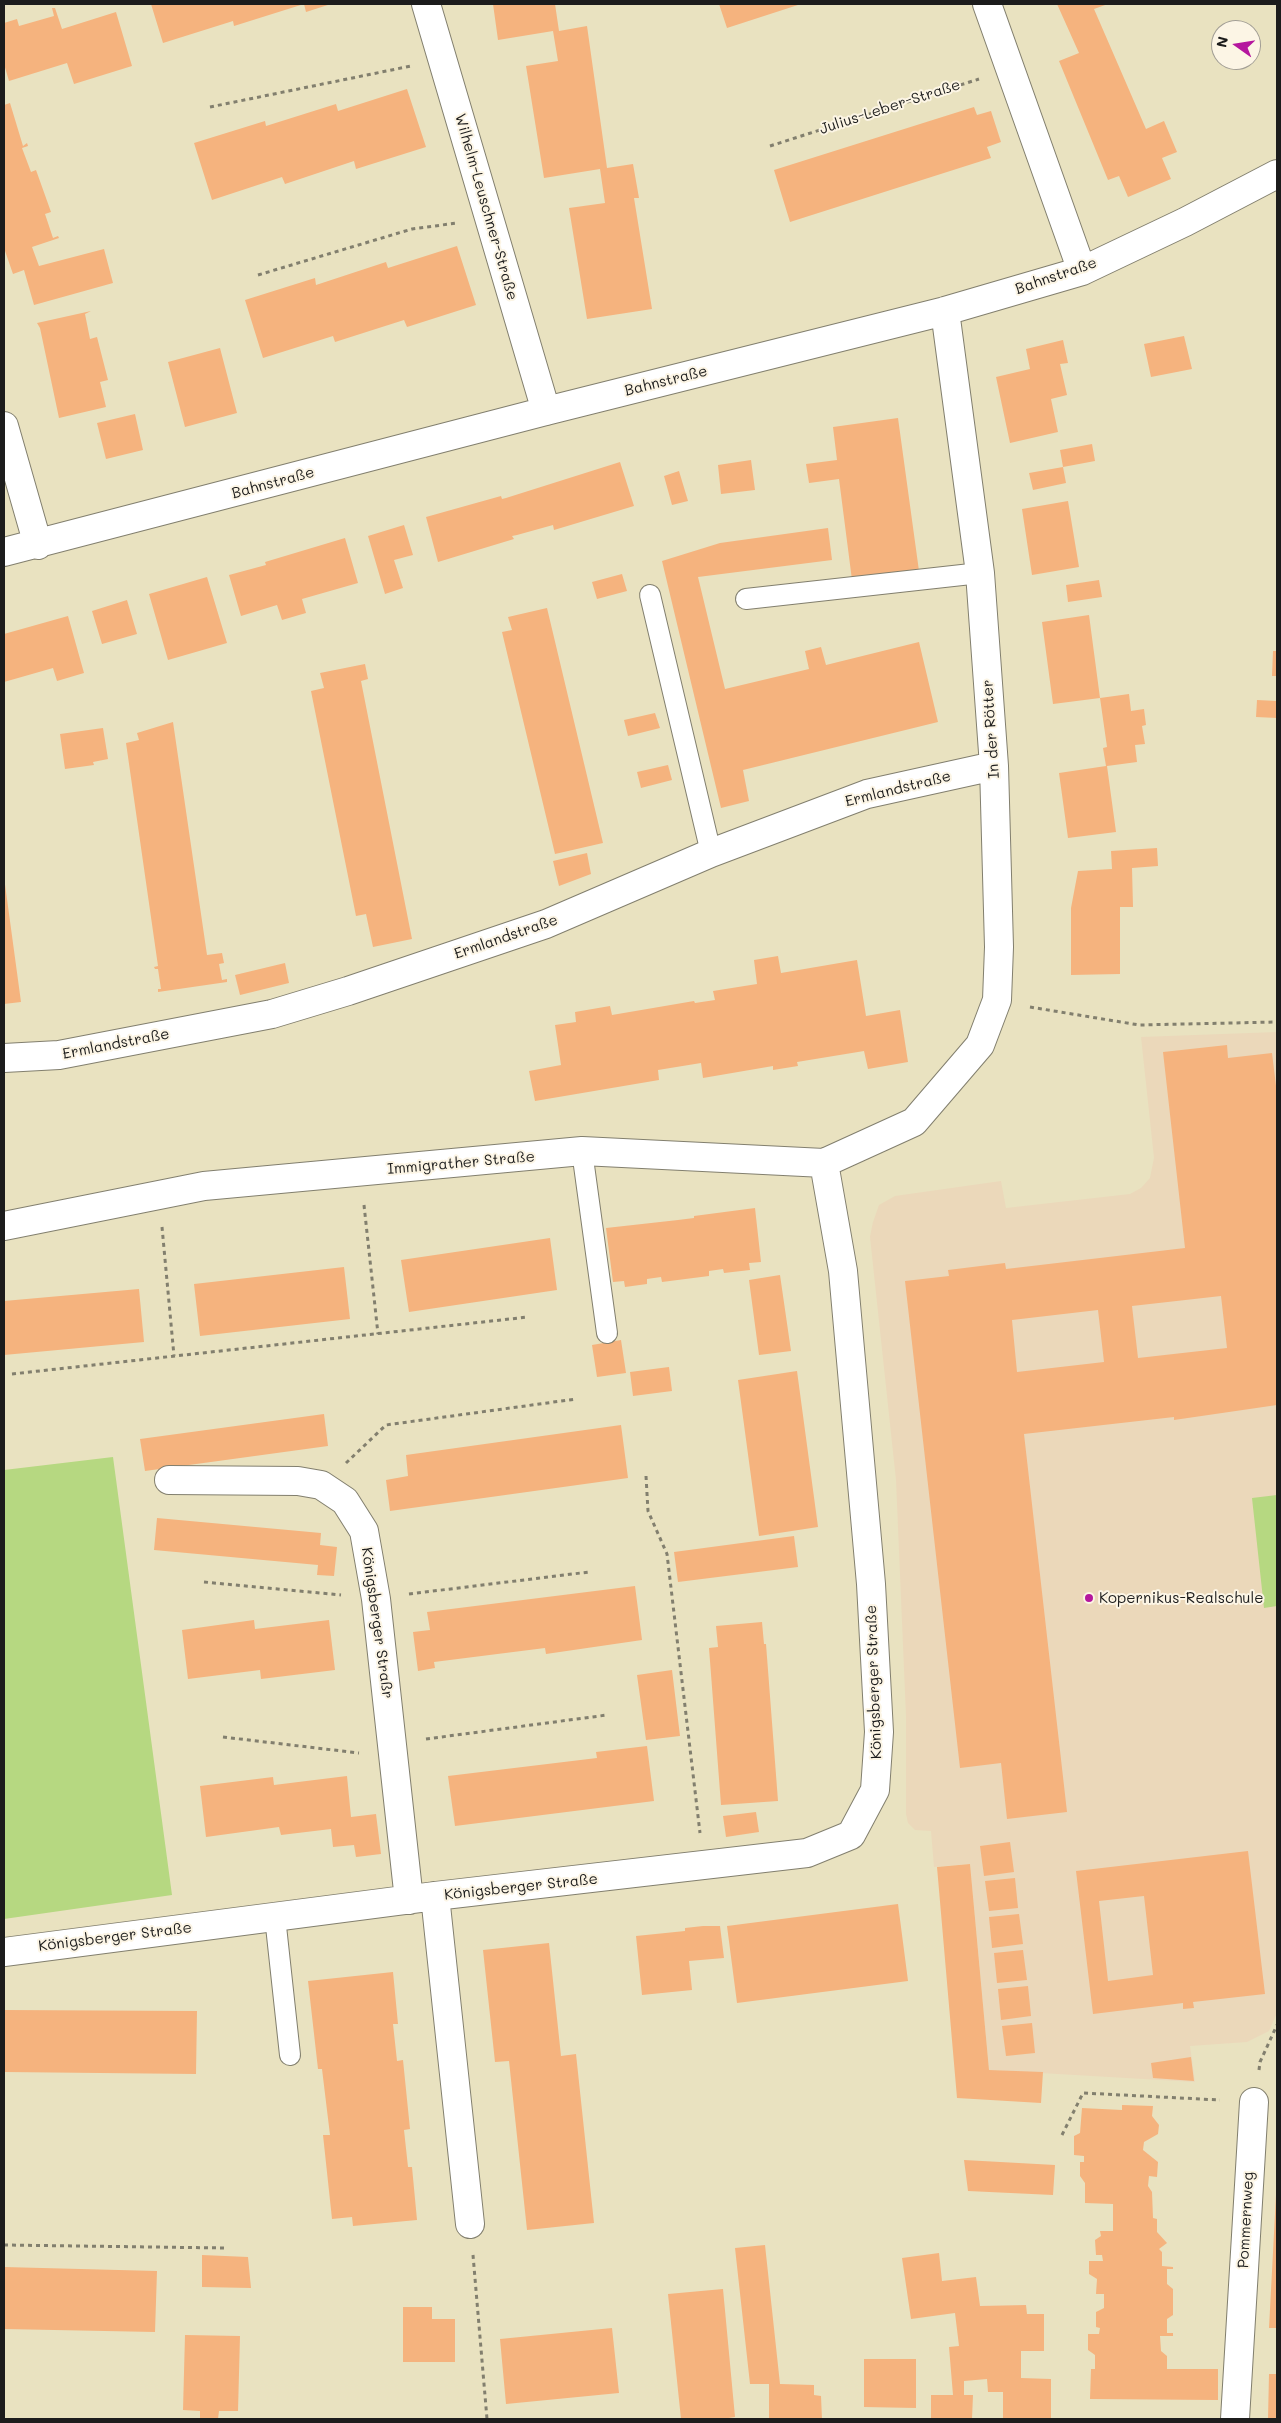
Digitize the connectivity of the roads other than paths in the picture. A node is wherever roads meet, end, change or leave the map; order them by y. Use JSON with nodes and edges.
{"nodes":[{"id":1,"x":426,"y":4,"type":"edge"},
{"id":2,"x":987,"y":4,"type":"edge"},
{"id":3,"x":1277,"y":174,"type":"edge"},
{"id":4,"x":1082,"y":271,"type":"junction"},
{"id":5,"x":945,"y":311,"type":"junction"},
{"id":6,"x":546,"y":411,"type":"junction"},
{"id":7,"x":4,"y":426,"type":"edge"},
{"id":8,"x":38,"y":545,"type":"junction"},
{"id":9,"x":4,"y":552,"type":"edge"},
{"id":10,"x":980,"y":573,"type":"junction"},
{"id":11,"x":650,"y":595,"type":"dead end"},
{"id":12,"x":746,"y":599,"type":"dead end"},
{"id":13,"x":994,"y":766,"type":"junction"},
{"id":14,"x":711,"y":853,"type":"junction"},
{"id":15,"x":4,"y":1058,"type":"edge"},
{"id":16,"x":914,"y":1122,"type":"joint"},
{"id":17,"x":582,"y":1152,"type":"junction"},
{"id":18,"x":824,"y":1163,"type":"junction"},
{"id":19,"x":4,"y":1226,"type":"edge"},
{"id":20,"x":607,"y":1333,"type":"dead end"},
{"id":21,"x":169,"y":1480,"type":"dead end"},
{"id":22,"x":422,"y":1898,"type":"junction"},
{"id":23,"x":275,"y":1917,"type":"junction"},
{"id":24,"x":4,"y":1952,"type":"edge"},
{"id":25,"x":290,"y":2055,"type":"dead end"},
{"id":26,"x":1254,"y":2102,"type":"road end"},
{"id":27,"x":470,"y":2224,"type":"road end"},
{"id":28,"x":1235,"y":2419,"type":"edge"}],
"edges":[{"from":1,"to":6,"type":"street","name":"Wilhelm-Leuschner-Straße"},
{"from":2,"to":4,"type":"street"},
{"from":3,"to":4,"type":"street","name":"Bahnstraße"},
{"from":4,"to":5,"type":"street","name":"Bahnstraße"},
{"from":5,"to":6,"type":"street","name":"Bahnstraße"},
{"from":5,"to":10,"type":"street","name":"In der Rötter"},
{"from":6,"to":8,"type":"street","name":"Bahnstraße"},
{"from":7,"to":8,"type":"street"},
{"from":8,"to":9,"type":"street","name":"Bahnstraße"},
{"from":10,"to":12,"type":"lane"},
{"from":10,"to":13,"type":"street","name":"In der Rötter"},
{"from":11,"to":14,"type":"lane"},
{"from":13,"to":14,"type":"street","name":"Ermlandstraße"},
{"from":13,"to":16,"type":"street","name":"In der Rötter"},
{"from":14,"to":15,"type":"street","name":"Ermlandstraße"},
{"from":16,"to":18,"type":"street","name":"Immigrather Straße"},
{"from":17,"to":18,"type":"street","name":"Immigrather Straße"},
{"from":17,"to":19,"type":"street","name":"Immigrather Straße"},
{"from":17,"to":20,"type":"lane"},
{"from":18,"to":22,"type":"street","name":"Königsberger Straße"},
{"from":21,"to":22,"type":"street","name":"Königsberger Straßr"},
{"from":22,"to":23,"type":"street","name":"Königsberger Straße"},
{"from":22,"to":27,"type":"street","name":"Königsberger Straße"},
{"from":23,"to":24,"type":"street","name":"Königsberger Straße"},
{"from":23,"to":25,"type":"lane"},
{"from":26,"to":28,"type":"street","name":"Pommernweg"}]}
